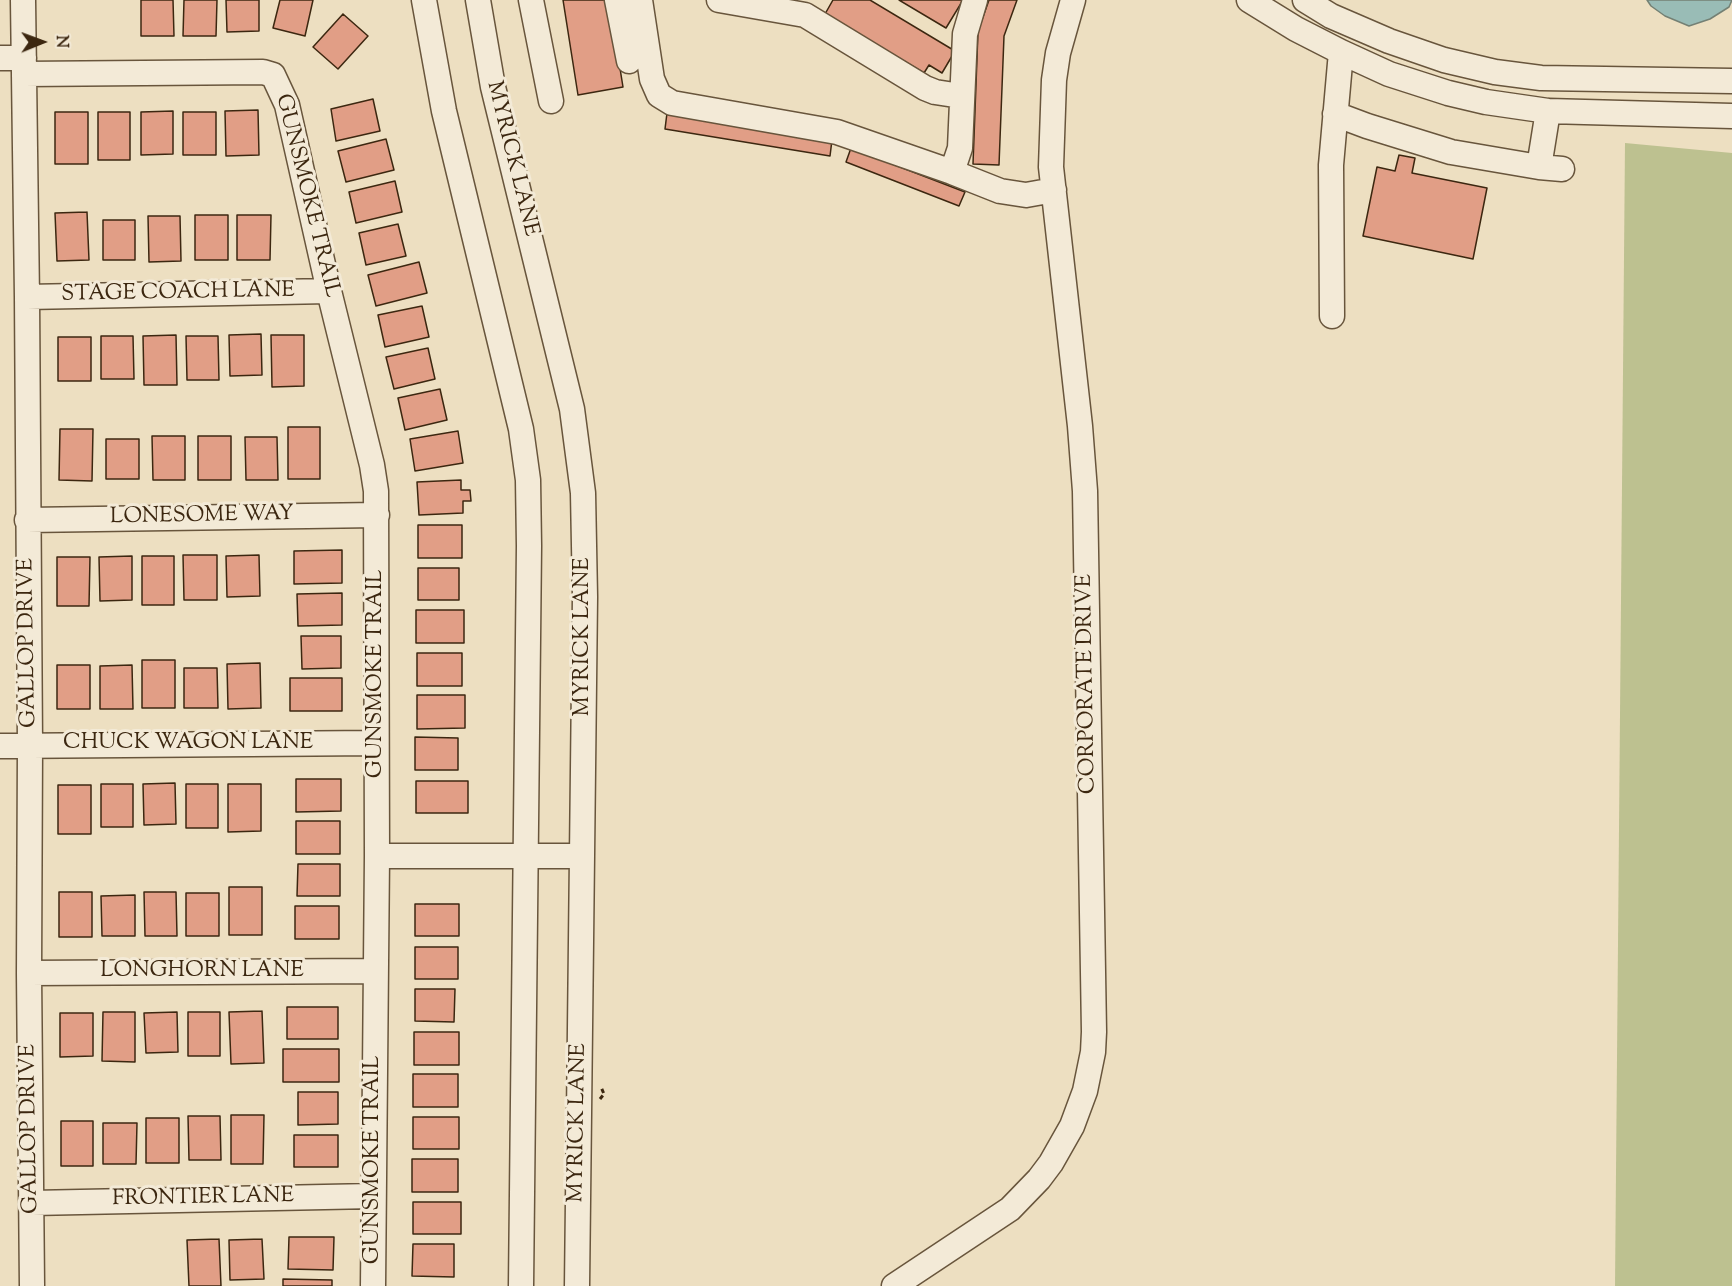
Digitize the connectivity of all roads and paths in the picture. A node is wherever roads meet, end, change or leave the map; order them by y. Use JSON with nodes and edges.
{"nodes":[{"id":1,"x":23,"y":0,"type":"edge"},
{"id":2,"x":424,"y":0,"type":"edge"},
{"id":3,"x":478,"y":0,"type":"edge"},
{"id":4,"x":531,"y":0,"type":"edge"},
{"id":5,"x":617,"y":0,"type":"edge"},
{"id":6,"x":640,"y":0,"type":"edge"},
{"id":7,"x":719,"y":0,"type":"edge"},
{"id":8,"x":975,"y":0,"type":"edge"},
{"id":9,"x":1073,"y":0,"type":"edge"},
{"id":10,"x":1249,"y":0,"type":"edge"},
{"id":11,"x":1305,"y":0,"type":"edge"},
{"id":12,"x":1341,"y":52,"type":"junction"},
{"id":13,"x":629,"y":61,"type":"dead end"},
{"id":14,"x":16,"y":63,"type":"edge"},
{"id":15,"x":1732,"y":81,"type":"edge"},
{"id":16,"x":961,"y":96,"type":"junction"},
{"id":17,"x":551,"y":101,"type":"dead end"},
{"id":18,"x":1548,"y":111,"type":"junction"},
{"id":19,"x":1335,"y":114,"type":"junction"},
{"id":20,"x":1732,"y":116,"type":"edge"},
{"id":21,"x":952,"y":172,"type":"junction"},
{"id":22,"x":1054,"y":190,"type":"junction"},
{"id":23,"x":329,"y":291,"type":"junction"},
{"id":24,"x":27,"y":297,"type":"junction"},
{"id":25,"x":1332,"y":316,"type":"dead end"},
{"id":26,"x":377,"y":515,"type":"junction"},
{"id":27,"x":27,"y":520,"type":"junction"},
{"id":28,"x":376,"y":743,"type":"junction"},
{"id":29,"x":0,"y":746,"type":"edge"},
{"id":30,"x":30,"y":746,"type":"junction"},
{"id":31,"x":377,"y":856,"type":"junction"},
{"id":32,"x":525,"y":856,"type":"junction"},
{"id":33,"x":582,"y":856,"type":"junction"},
{"id":34,"x":375,"y":971,"type":"junction"},
{"id":35,"x":29,"y":974,"type":"junction"},
{"id":36,"x":373,"y":1196,"type":"junction"},
{"id":37,"x":32,"y":1203,"type":"junction"},
{"id":38,"x":32,"y":1286,"type":"edge"},
{"id":39,"x":373,"y":1286,"type":"edge"},
{"id":40,"x":521,"y":1286,"type":"edge"},
{"id":41,"x":577,"y":1286,"type":"edge"},
{"id":42,"x":894,"y":1286,"type":"edge"}],
"edges":[{"from":1,"to":14,"type":"street","name":"GALLOP DRIVE"},
{"from":2,"to":32,"type":"street"},
{"from":3,"to":33,"type":"street","name":"MYRICK LANE"},
{"from":4,"to":17,"type":"street"},
{"from":5,"to":13,"type":"street"},
{"from":6,"to":21,"type":"street"},
{"from":7,"to":16,"type":"street"},
{"from":8,"to":16,"type":"street"},
{"from":9,"to":22,"type":"street","name":"CORPORATE DRIVE"},
{"from":10,"to":12,"type":"street"},
{"from":11,"to":15,"type":"street"},
{"from":12,"to":18,"type":"street"},
{"from":12,"to":19,"type":"street"},
{"from":14,"to":23,"type":"street","name":"GUNSMOKE TRAIL"},
{"from":14,"to":24,"type":"street","name":"GALLOP DRIVE"},
{"from":16,"to":21,"type":"street"},
{"from":18,"to":19,"type":"street"},
{"from":18,"to":20,"type":"street"},
{"from":19,"to":25,"type":"street"},
{"from":21,"to":22,"type":"street"},
{"from":22,"to":42,"type":"street","name":"CORPORATE DRIVE"},
{"from":23,"to":24,"type":"street","name":"STAGE COACH LANE"},
{"from":23,"to":26,"type":"street","name":"GUNSMOKE TRAIL"},
{"from":24,"to":27,"type":"street","name":"GALLOP DRIVE"},
{"from":26,"to":27,"type":"street","name":"LONESOME WAY"},
{"from":26,"to":28,"type":"street","name":"GUNSMOKE TRAIL"},
{"from":27,"to":30,"type":"street","name":"GALLOP DRIVE"},
{"from":28,"to":30,"type":"street","name":"CHUCK WAGON LANE"},
{"from":28,"to":31,"type":"street","name":"GUNSMOKE TRAIL"},
{"from":29,"to":30,"type":"street","name":"CHUCK WAGON LANE"},
{"from":30,"to":35,"type":"street","name":"GALLOP DRIVE"},
{"from":31,"to":32,"type":"street"},
{"from":31,"to":34,"type":"street","name":"GUNSMOKE TRAIL"},
{"from":32,"to":33,"type":"street"},
{"from":32,"to":40,"type":"street"},
{"from":33,"to":41,"type":"street","name":"MYRICK LANE"},
{"from":34,"to":35,"type":"street","name":"LONGHORN LANE"},
{"from":34,"to":36,"type":"street","name":"GUNSMOKE TRAIL"},
{"from":35,"to":37,"type":"street","name":"GALLOP DRIVE"},
{"from":36,"to":37,"type":"street","name":"FRONTIER LANE"},
{"from":36,"to":39,"type":"street","name":"GUNSMOKE TRAIL"},
{"from":37,"to":38,"type":"street","name":"GALLOP DRIVE"}]}
